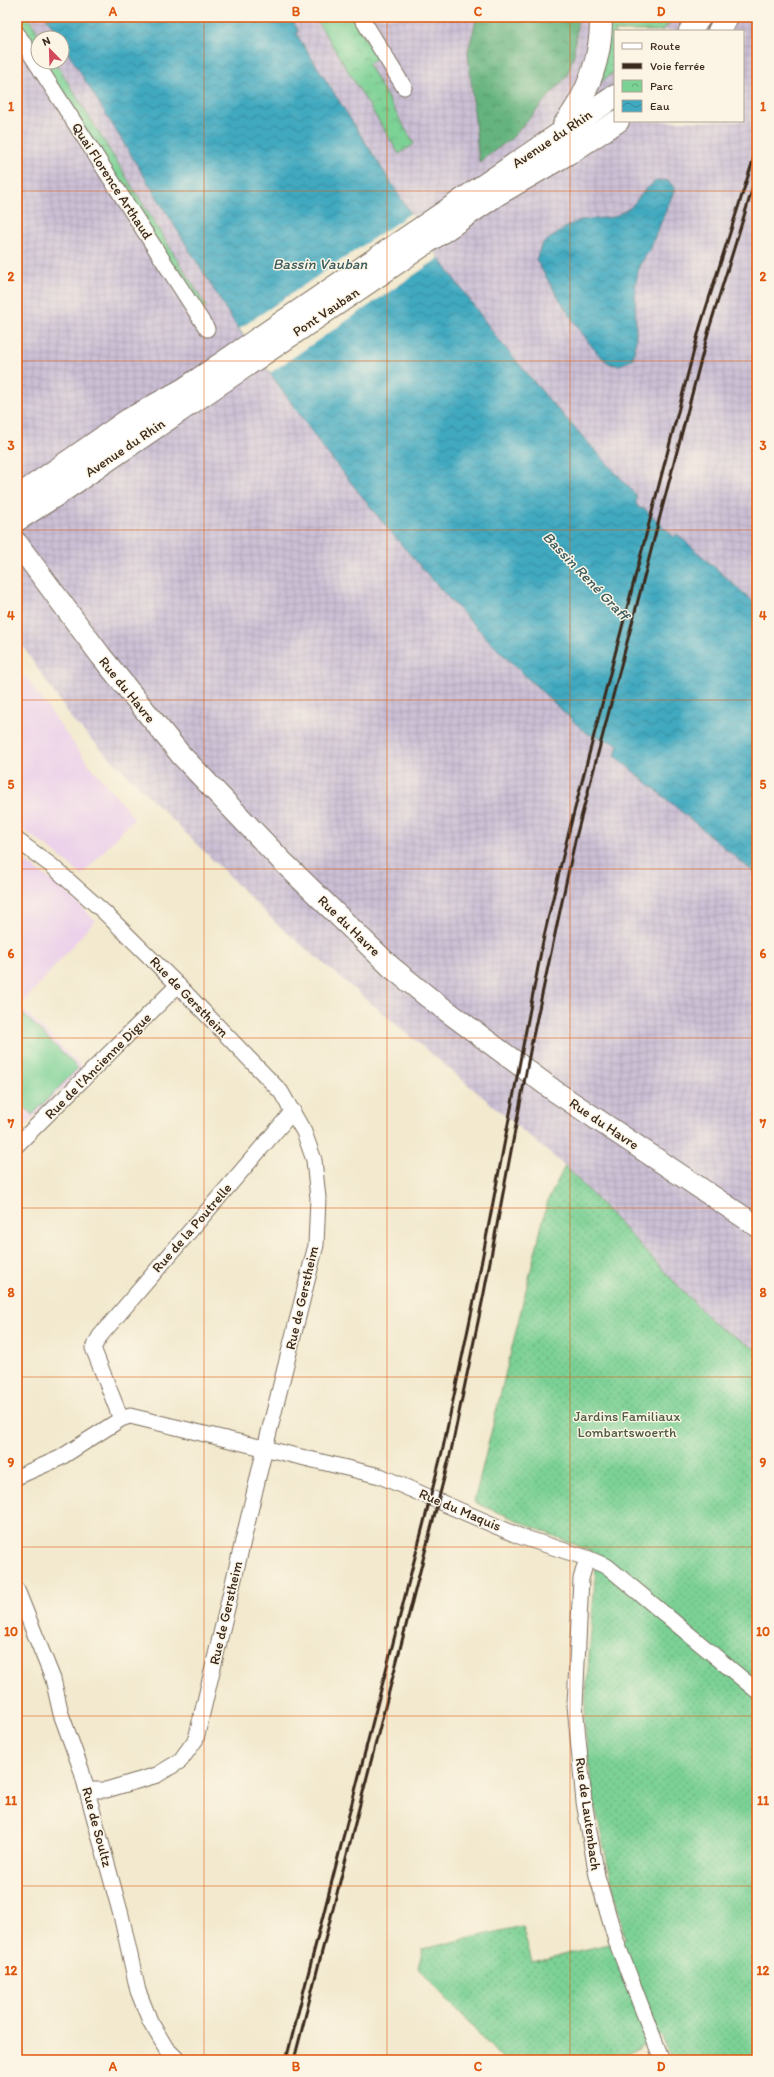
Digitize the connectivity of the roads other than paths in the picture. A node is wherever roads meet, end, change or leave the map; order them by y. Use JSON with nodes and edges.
{"nodes":[{"id":1,"x":361,"y":17,"type":"edge"},
{"id":2,"x":601,"y":17,"type":"edge"},
{"id":3,"x":700,"y":17,"type":"edge"},
{"id":4,"x":726,"y":17,"type":"edge"},
{"id":5,"x":691,"y":30,"type":"edge"},
{"id":6,"x":720,"y":30,"type":"edge"},
{"id":7,"x":17,"y":33,"type":"edge"},
{"id":8,"x":404,"y":87,"type":"dead end"},
{"id":9,"x":614,"y":97,"type":"edge"},
{"id":10,"x":616,"y":122,"type":"edge"},
{"id":11,"x":555,"y":136,"type":"junction"},
{"id":12,"x":494,"y":188,"type":"junction"},
{"id":13,"x":207,"y":329,"type":"dead end"},
{"id":14,"x":228,"y":368,"type":"junction"},
{"id":15,"x":17,"y":497,"type":"edge"},
{"id":16,"x":17,"y":520,"type":"edge"},
{"id":17,"x":17,"y":543,"type":"edge"},
{"id":18,"x":17,"y":840,"type":"edge"},
{"id":19,"x":178,"y":985,"type":"junction"},
{"id":20,"x":293,"y":1111,"type":"junction"},
{"id":21,"x":17,"y":1145,"type":"edge"},
{"id":22,"x":757,"y":1226,"type":"edge"},
{"id":23,"x":121,"y":1418,"type":"junction"},
{"id":24,"x":265,"y":1448,"type":"junction"},
{"id":25,"x":17,"y":1477,"type":"edge"},
{"id":26,"x":588,"y":1558,"type":"junction"},
{"id":27,"x":17,"y":1590,"type":"edge"},
{"id":28,"x":757,"y":1691,"type":"edge"},
{"id":29,"x":88,"y":1795,"type":"junction"},
{"id":30,"x":178,"y":2060,"type":"edge"},
{"id":31,"x":662,"y":2060,"type":"edge"}],
"edges":[{"from":1,"to":8,"type":"street"},
{"from":2,"to":11,"type":"main road"},
{"from":3,"to":5,"type":"main road"},
{"from":4,"to":6,"type":"main road"},
{"from":7,"to":13,"type":"street","name":"Quai Florence Arthaud"},
{"from":9,"to":11,"type":"main road","name":"Avenue du Rhin"},
{"from":10,"to":12,"type":"main road","name":"Avenue du Rhin"},
{"from":11,"to":12,"type":"main road","name":"Avenue du Rhin"},
{"from":12,"to":14,"type":"main road","name":"Pont Vauban"},
{"from":14,"to":15,"type":"main road","name":"Avenue du Rhin"},
{"from":14,"to":16,"type":"main road","name":"Avenue du Rhin"},
{"from":17,"to":22,"type":"main road","name":"Rue du Havre"},
{"from":18,"to":19,"type":"street","name":"Rue de Gerstheim"},
{"from":19,"to":20,"type":"street","name":"Rue de Gerstheim"},
{"from":19,"to":21,"type":"street","name":"Rue de l'Ancienne Digue"},
{"from":20,"to":23,"type":"street","name":"Rue de la Poutrelle"},
{"from":20,"to":24,"type":"street","name":"Rue de Gerstheim"},
{"from":23,"to":24,"type":"street","name":"Rue du Maquis"},
{"from":23,"to":25,"type":"street"},
{"from":24,"to":26,"type":"street","name":"Rue du Maquis"},
{"from":24,"to":29,"type":"street","name":"Rue de Gerstheim"},
{"from":26,"to":28,"type":"street","name":"Rue du Maquis"},
{"from":26,"to":31,"type":"street","name":"Rue de Lautenbach"},
{"from":27,"to":29,"type":"street","name":"Rue de Soultz"},
{"from":29,"to":30,"type":"street","name":"Rue de Soultz"}]}
